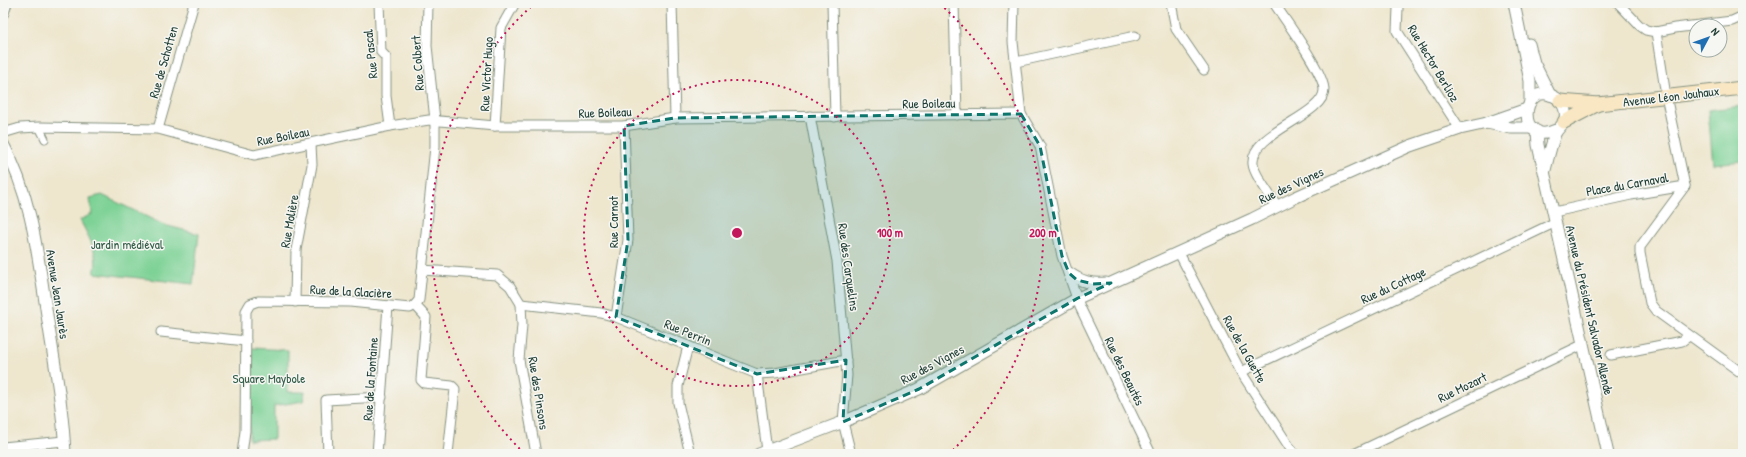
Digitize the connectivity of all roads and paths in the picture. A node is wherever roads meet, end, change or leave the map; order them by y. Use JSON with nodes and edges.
{"nodes":[{"id":1,"x":6,"y":3,"type":"edge"},
{"id":2,"x":194,"y":3,"type":"edge"},
{"id":3,"x":379,"y":3,"type":"edge"},
{"id":4,"x":428,"y":3,"type":"edge"},
{"id":5,"x":515,"y":3,"type":"edge"},
{"id":6,"x":672,"y":3,"type":"edge"},
{"id":7,"x":832,"y":3,"type":"edge"},
{"id":8,"x":954,"y":3,"type":"edge"},
{"id":9,"x":1014,"y":3,"type":"edge"},
{"id":10,"x":1171,"y":3,"type":"edge"},
{"id":11,"x":1274,"y":3,"type":"edge"},
{"id":12,"x":1514,"y":3,"type":"edge"},
{"id":13,"x":1618,"y":3,"type":"edge"},
{"id":14,"x":1398,"y":8,"type":"dead end"},
{"id":15,"x":3,"y":13,"type":"edge"},
{"id":16,"x":1517,"y":16,"type":"junction"},
{"id":17,"x":1743,"y":16,"type":"edge"},
{"id":18,"x":1656,"y":32,"type":"junction"},
{"id":19,"x":1134,"y":36,"type":"dead end"},
{"id":20,"x":1016,"y":62,"type":"junction"},
{"id":21,"x":1204,"y":70,"type":"dead end"},
{"id":22,"x":1743,"y":88,"type":"edge"},
{"id":23,"x":1666,"y":96,"type":"junction"},
{"id":24,"x":1555,"y":98,"type":"junction"},
{"id":25,"x":1598,"y":104,"type":"junction"},
{"id":26,"x":1528,"y":105,"type":"junction"},
{"id":27,"x":1021,"y":114,"type":"junction"},
{"id":28,"x":957,"y":115,"type":"junction"},
{"id":29,"x":810,"y":116,"type":"junction"},
{"id":30,"x":835,"y":117,"type":"junction"},
{"id":31,"x":675,"y":118,"type":"junction"},
{"id":32,"x":435,"y":120,"type":"junction"},
{"id":33,"x":1487,"y":123,"type":"junction"},
{"id":34,"x":390,"y":126,"type":"junction"},
{"id":35,"x":495,"y":126,"type":"junction"},
{"id":36,"x":624,"y":126,"type":"junction"},
{"id":37,"x":1560,"y":126,"type":"junction"},
{"id":38,"x":39,"y":127,"type":"junction"},
{"id":39,"x":158,"y":129,"type":"junction"},
{"id":40,"x":1460,"y":129,"type":"junction"},
{"id":41,"x":1535,"y":130,"type":"junction"},
{"id":42,"x":3,"y":133,"type":"edge"},
{"id":43,"x":45,"y":139,"type":"dead end"},
{"id":44,"x":3,"y":144,"type":"edge"},
{"id":45,"x":311,"y":144,"type":"junction"},
{"id":46,"x":1544,"y":173,"type":"junction"},
{"id":47,"x":1685,"y":186,"type":"junction"},
{"id":48,"x":1277,"y":206,"type":"junction"},
{"id":49,"x":1555,"y":217,"type":"junction"},
{"id":50,"x":1179,"y":253,"type":"junction"},
{"id":51,"x":422,"y":270,"type":"junction"},
{"id":52,"x":1069,"y":273,"type":"junction"},
{"id":53,"x":1111,"y":283,"type":"junction"},
{"id":54,"x":1078,"y":298,"type":"junction"},
{"id":55,"x":295,"y":302,"type":"junction"},
{"id":56,"x":521,"y":304,"type":"junction"},
{"id":57,"x":388,"y":306,"type":"junction"},
{"id":58,"x":415,"y":306,"type":"junction"},
{"id":59,"x":616,"y":317,"type":"junction"},
{"id":60,"x":161,"y":332,"type":"dead end"},
{"id":61,"x":1689,"y":336,"type":"junction"},
{"id":62,"x":246,"y":341,"type":"junction"},
{"id":63,"x":1582,"y":344,"type":"junction"},
{"id":64,"x":688,"y":346,"type":"junction"},
{"id":65,"x":1610,"y":355,"type":"dead end"},
{"id":66,"x":846,"y":360,"type":"junction"},
{"id":67,"x":1240,"y":372,"type":"junction"},
{"id":68,"x":757,"y":374,"type":"junction"},
{"id":69,"x":1743,"y":374,"type":"edge"},
{"id":70,"x":382,"y":397,"type":"junction"},
{"id":71,"x":843,"y":422,"type":"junction"},
{"id":72,"x":64,"y":441,"type":"junction"},
{"id":73,"x":3,"y":447,"type":"edge"},
{"id":74,"x":763,"y":452,"type":"edge"},
{"id":75,"x":65,"y":454,"type":"edge"},
{"id":76,"x":242,"y":454,"type":"edge"},
{"id":77,"x":328,"y":454,"type":"edge"},
{"id":78,"x":377,"y":454,"type":"edge"},
{"id":79,"x":448,"y":454,"type":"edge"},
{"id":80,"x":536,"y":454,"type":"edge"},
{"id":81,"x":690,"y":454,"type":"edge"},
{"id":82,"x":851,"y":454,"type":"edge"},
{"id":83,"x":1152,"y":454,"type":"edge"},
{"id":84,"x":1294,"y":454,"type":"edge"},
{"id":85,"x":1354,"y":454,"type":"edge"},
{"id":86,"x":1608,"y":454,"type":"edge"}],
"edges":[{"from":1,"to":15,"type":"street"},
{"from":2,"to":39,"type":"street","name":"Rue de Schotten"},
{"from":3,"to":34,"type":"street","name":"Rue Pascal"},
{"from":4,"to":32,"type":"street","name":"Rue Colbert"},
{"from":5,"to":35,"type":"street","name":"Rue Victor Hugo"},
{"from":6,"to":31,"type":"street"},
{"from":7,"to":30,"type":"street"},
{"from":8,"to":28,"type":"street"},
{"from":9,"to":20,"type":"street"},
{"from":10,"to":21,"type":"street"},
{"from":11,"to":48,"type":"street"},
{"from":12,"to":16,"type":"street"},
{"from":13,"to":18,"type":"street"},
{"from":14,"to":40,"type":"street","name":"Rue Hector Berlioz"},
{"from":16,"to":24,"type":"street"},
{"from":16,"to":26,"type":"street"},
{"from":17,"to":18,"type":"street"},
{"from":18,"to":23,"type":"street","name":"Place du Carnaval"},
{"from":19,"to":20,"type":"street"},
{"from":20,"to":27,"type":"street"},
{"from":22,"to":23,"type":"main road","name":"Avenue Léon Jouhaux"},
{"from":23,"to":25,"type":"main road","name":"Avenue Léon Jouhaux"},
{"from":23,"to":47,"type":"street","name":"Place du Carnaval"},
{"from":24,"to":25,"type":"main road","name":"Avenue Léon Jouhaux"},
{"from":24,"to":26,"type":"street"},
{"from":24,"to":37,"type":"street"},
{"from":25,"to":37,"type":"main road","name":"Avenue Léon Jouhaux"},
{"from":26,"to":33,"type":"street","name":"Rue des Vignes"},
{"from":26,"to":41,"type":"street"},
{"from":27,"to":28,"type":"street","name":"Rue Boileau"},
{"from":27,"to":52,"type":"street"},
{"from":28,"to":30,"type":"street","name":"Rue Boileau"},
{"from":29,"to":30,"type":"street","name":"Rue Boileau"},
{"from":29,"to":31,"type":"street","name":"Rue Boileau"},
{"from":29,"to":66,"type":"street","name":"Rue des Carquelins"},
{"from":31,"to":36,"type":"street","name":"Rue Boileau"},
{"from":32,"to":34,"type":"street","name":"Rue Boileau"},
{"from":32,"to":35,"type":"street","name":"Rue Boileau"},
{"from":32,"to":51,"type":"street"},
{"from":33,"to":40,"type":"street","name":"Rue des Vignes"},
{"from":33,"to":41,"type":"street","name":"Rue des Vignes"},
{"from":34,"to":45,"type":"street","name":"Rue Boileau"},
{"from":35,"to":36,"type":"street","name":"Rue Boileau"},
{"from":36,"to":59,"type":"street","name":"Rue Carnot"},
{"from":37,"to":41,"type":"street"},
{"from":37,"to":46,"type":"street","name":"Avenue du Président Salvador Allende"},
{"from":38,"to":39,"type":"street","name":"Rue Boileau"},
{"from":38,"to":42,"type":"street","name":"Rue Boileau"},
{"from":38,"to":43,"type":"street"},
{"from":39,"to":45,"type":"street","name":"Rue Boileau"},
{"from":40,"to":48,"type":"street","name":"Rue des Vignes"},
{"from":41,"to":46,"type":"street","name":"Avenue du Président Salvador Allende"},
{"from":44,"to":72,"type":"street","name":"Avenue Jean Jaurès"},
{"from":45,"to":55,"type":"street","name":"Rue Molière"},
{"from":46,"to":49,"type":"street","name":"Avenue du Président Salvador Allende"},
{"from":47,"to":49,"type":"street","name":"Place du Carnaval"},
{"from":47,"to":61,"type":"street"},
{"from":48,"to":50,"type":"street","name":"Rue des Vignes"},
{"from":49,"to":63,"type":"street","name":"Avenue du Président Salvador Allende"},
{"from":49,"to":67,"type":"street","name":"Rue du Cottage"},
{"from":50,"to":53,"type":"street","name":"Rue des Vignes"},
{"from":50,"to":67,"type":"street","name":"Rue de la Guette"},
{"from":51,"to":56,"type":"street","name":"Rue des Pinsons"},
{"from":51,"to":58,"type":"street"},
{"from":52,"to":53,"type":"street","name":"Rue des Vignes"},
{"from":52,"to":54,"type":"street"},
{"from":53,"to":54,"type":"street","name":"Rue des Vignes"},
{"from":54,"to":71,"type":"street","name":"Rue des Vignes"},
{"from":54,"to":83,"type":"street","name":"Rue des Beautés"},
{"from":55,"to":57,"type":"street","name":"Rue de la Glacière"},
{"from":55,"to":62,"type":"street","name":"Rue de la Glacière"},
{"from":56,"to":59,"type":"street","name":"Rue Perrin"},
{"from":56,"to":80,"type":"street","name":"Rue des Pinsons"},
{"from":57,"to":58,"type":"street","name":"Rue de la Glacière"},
{"from":57,"to":70,"type":"street","name":"Rue de la Fontaine"},
{"from":58,"to":79,"type":"street"},
{"from":59,"to":64,"type":"street","name":"Rue Perrin"},
{"from":60,"to":62,"type":"street"},
{"from":61,"to":65,"type":"street"},
{"from":61,"to":69,"type":"street"},
{"from":62,"to":76,"type":"street","name":"Rue de la Glacière"},
{"from":63,"to":85,"type":"street","name":"Rue Mozart"},
{"from":63,"to":86,"type":"street","name":"Avenue du Président Salvador Allende"},
{"from":64,"to":68,"type":"street","name":"Rue Perrin"},
{"from":64,"to":81,"type":"street"},
{"from":66,"to":68,"type":"street","name":"Rue Perrin"},
{"from":66,"to":71,"type":"street","name":"Rue des Carquelins"},
{"from":67,"to":84,"type":"street","name":"Rue de la Guette"},
{"from":68,"to":74,"type":"street"},
{"from":70,"to":77,"type":"street"},
{"from":70,"to":78,"type":"street","name":"Rue de la Fontaine"},
{"from":71,"to":74,"type":"street","name":"Rue des Vignes"},
{"from":71,"to":82,"type":"street","name":"Rue des Carquelins"},
{"from":72,"to":73,"type":"street"},
{"from":72,"to":75,"type":"street","name":"Avenue Jean Jaurès"}]}
